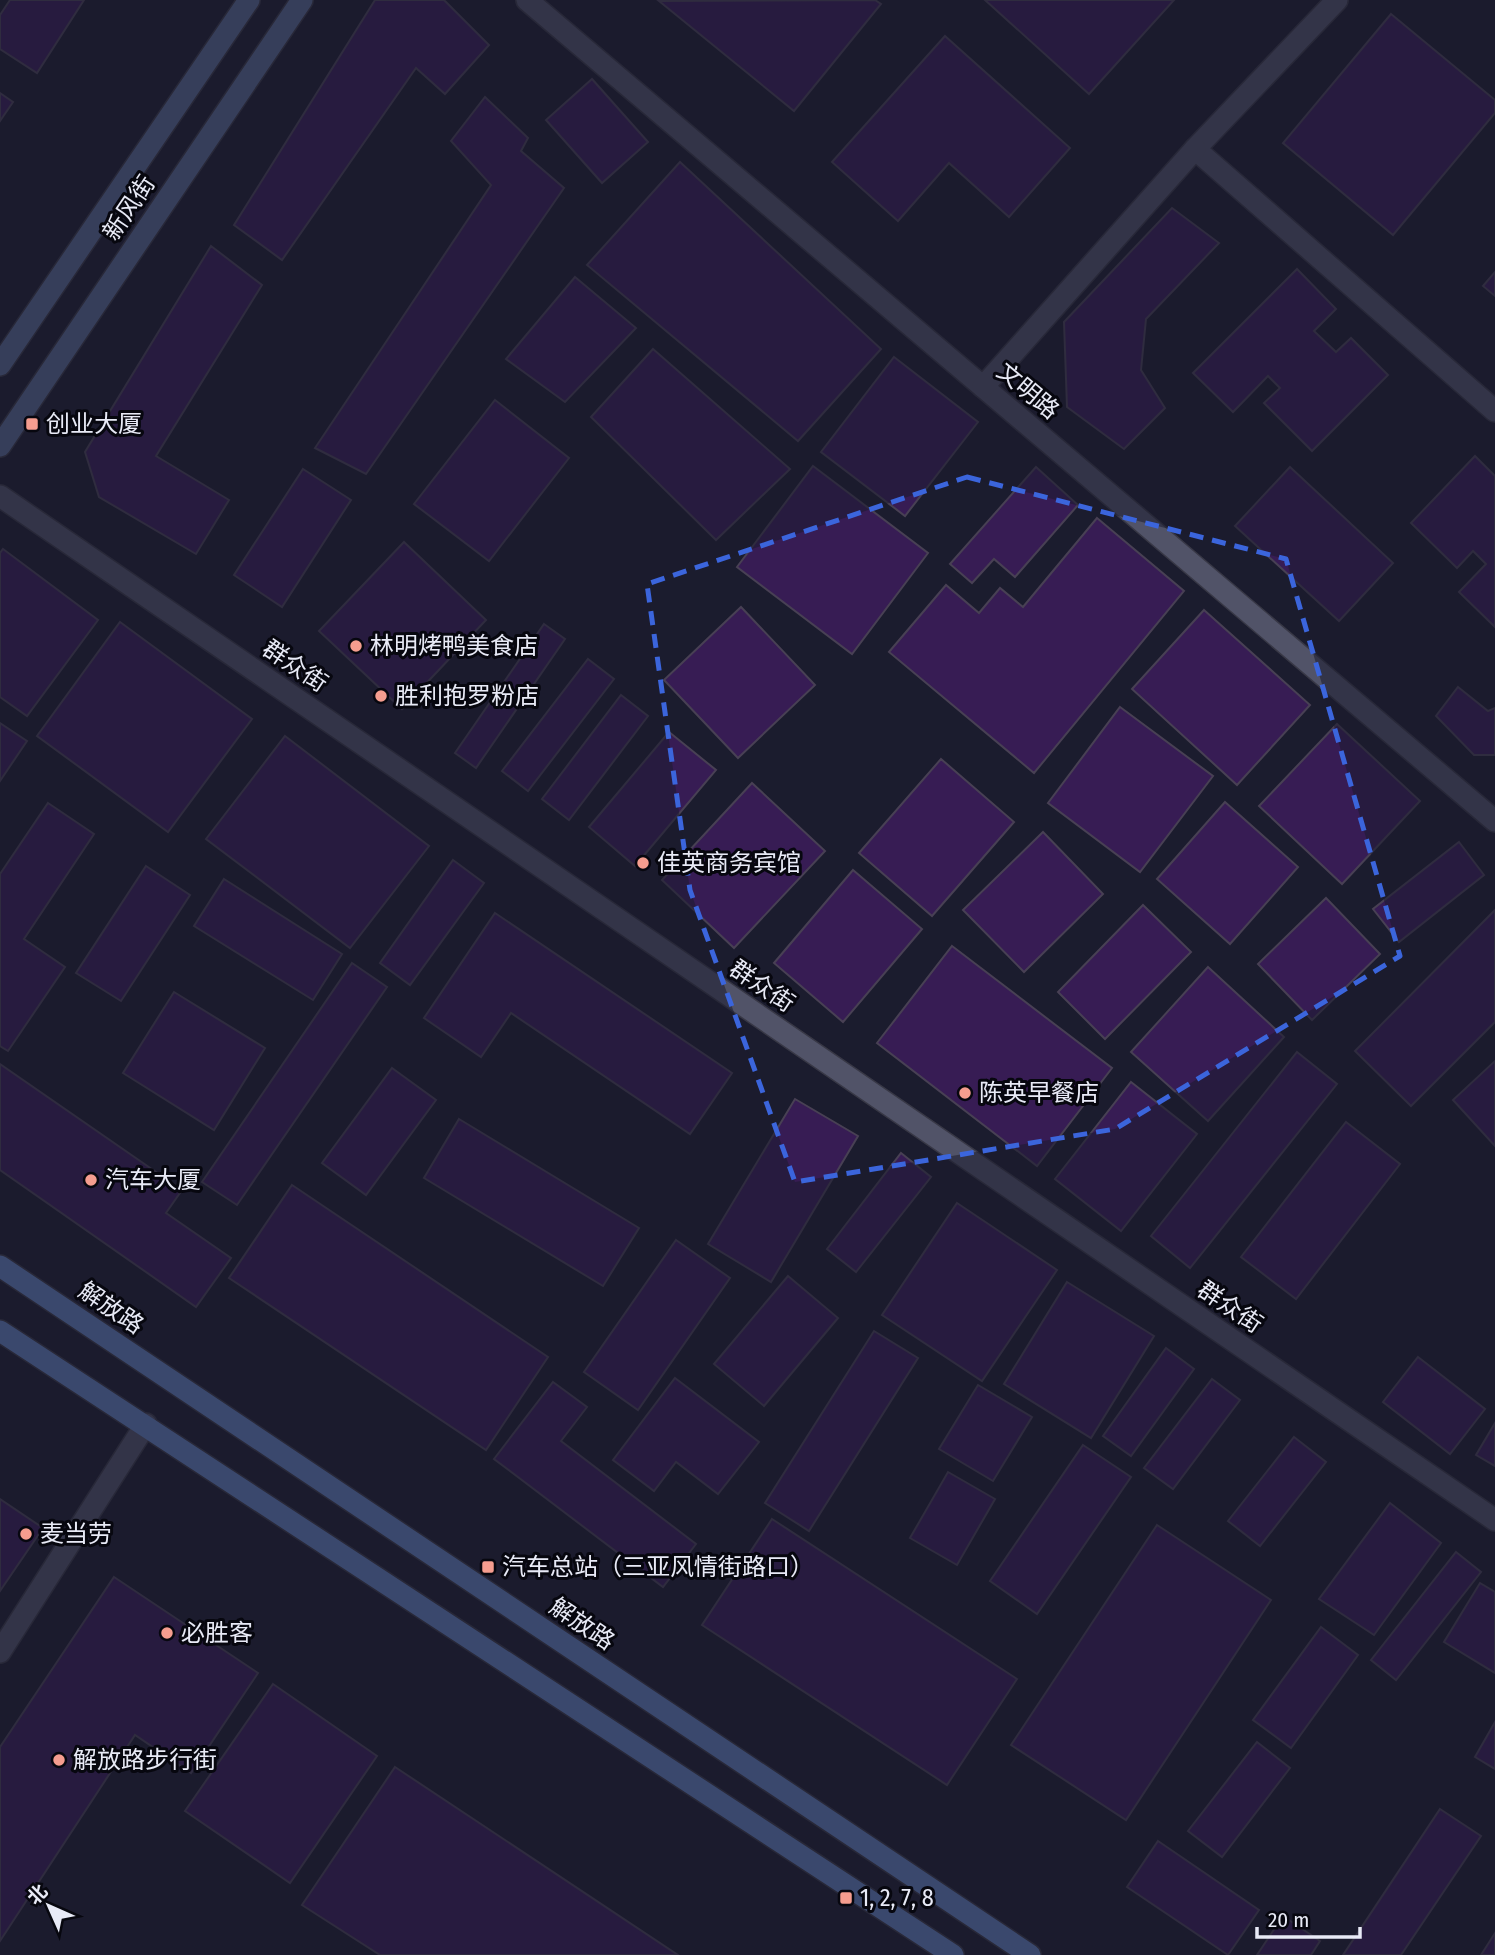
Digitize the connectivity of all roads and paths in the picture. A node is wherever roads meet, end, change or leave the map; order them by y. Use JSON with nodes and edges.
{"nodes":[{"id":1,"x":249,"y":0,"type":"edge"},
{"id":2,"x":302,"y":0,"type":"edge"},
{"id":3,"x":527,"y":0,"type":"edge"},
{"id":4,"x":1337,"y":0,"type":"edge"},
{"id":5,"x":1195,"y":149,"type":"junction"},
{"id":6,"x":0,"y":365,"type":"edge"},
{"id":7,"x":983,"y":387,"type":"junction"},
{"id":8,"x":1495,"y":411,"type":"edge"},
{"id":9,"x":0,"y":446,"type":"edge"},
{"id":10,"x":0,"y":496,"type":"edge"},
{"id":11,"x":1495,"y":821,"type":"edge"},
{"id":12,"x":0,"y":1266,"type":"edge"},
{"id":13,"x":0,"y":1331,"type":"edge"},
{"id":14,"x":146,"y":1424,"type":"junction"},
{"id":15,"x":1495,"y":1520,"type":"edge"},
{"id":16,"x":0,"y":1652,"type":"edge"},
{"id":17,"x":951,"y":1955,"type":"edge"},
{"id":18,"x":1030,"y":1955,"type":"edge"}],
"edges":[{"from":1,"to":6,"type":"main road","name":"新风街"},
{"from":2,"to":9,"type":"main road","name":"新风街"},
{"from":3,"to":7,"type":"street","name":"文明路"},
{"from":4,"to":5,"type":"street"},
{"from":5,"to":7,"type":"street"},
{"from":5,"to":8,"type":"street"},
{"from":7,"to":11,"type":"street","name":"文明路"},
{"from":10,"to":15,"type":"street","name":"群众街"},
{"from":12,"to":18,"type":"main road","name":"解放路"},
{"from":13,"to":14,"type":"main road"},
{"from":14,"to":16,"type":"street"},
{"from":14,"to":17,"type":"main road"}]}
